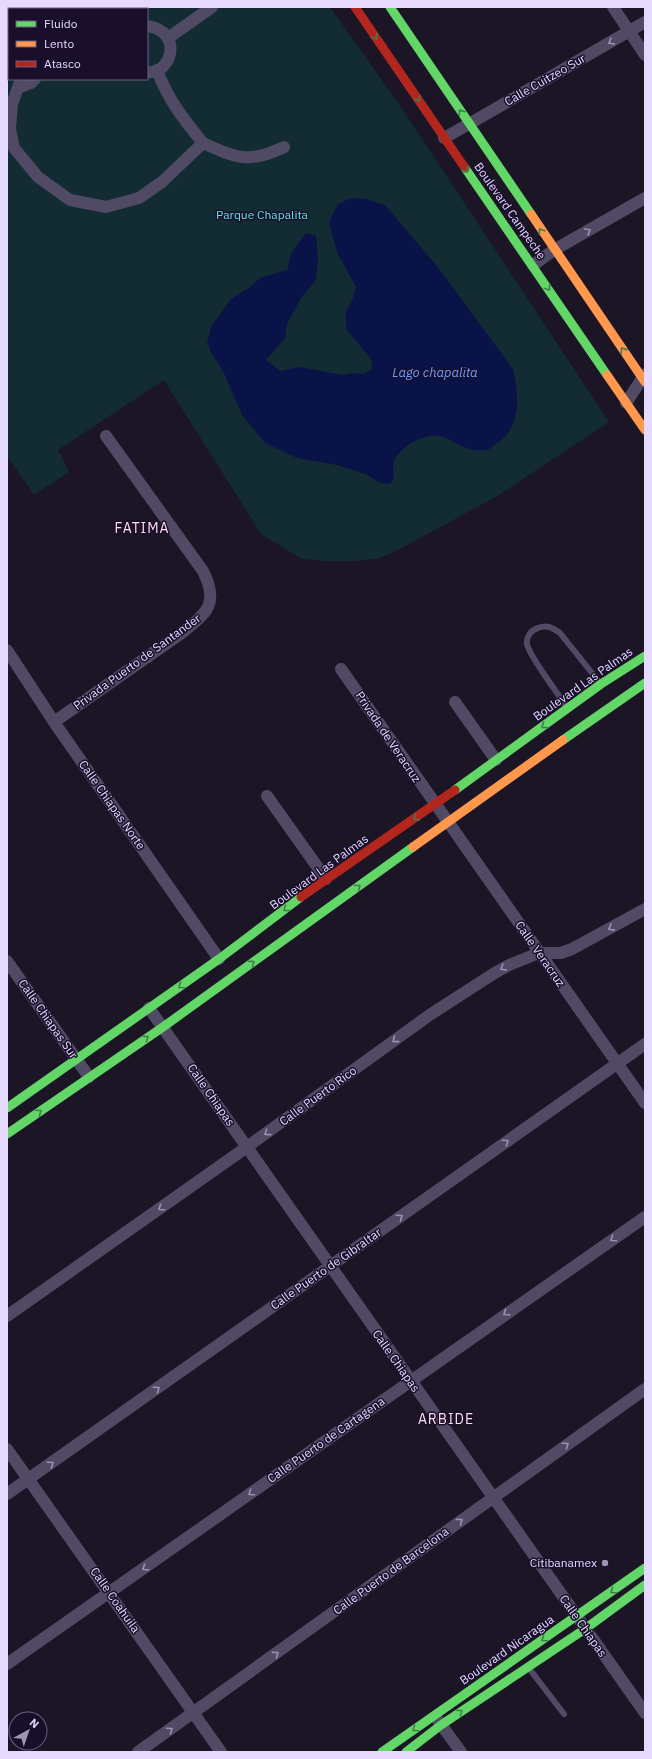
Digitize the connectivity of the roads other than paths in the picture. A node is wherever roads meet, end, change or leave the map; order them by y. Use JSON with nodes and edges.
{"nodes":[{"id":1,"x":212,"y":7,"type":"edge"},
{"id":2,"x":355,"y":7,"type":"edge"},
{"id":3,"x":390,"y":7,"type":"edge"},
{"id":4,"x":613,"y":7,"type":"edge"},
{"id":5,"x":645,"y":22,"type":"edge"},
{"id":6,"x":148,"y":26,"type":"edge"},
{"id":7,"x":630,"y":31,"type":"junction"},
{"id":8,"x":168,"y":38,"type":"junction"},
{"id":9,"x":645,"y":55,"type":"edge"},
{"id":10,"x":152,"y":71,"type":"edge"},
{"id":11,"x":34,"y":80,"type":"edge"},
{"id":12,"x":20,"y":83,"type":"edge"},
{"id":13,"x":469,"y":124,"type":"junction"},
{"id":14,"x":9,"y":136,"type":"edge"},
{"id":15,"x":444,"y":138,"type":"junction"},
{"id":16,"x":203,"y":143,"type":"junction"},
{"id":17,"x":284,"y":147,"type":"dead end"},
{"id":18,"x":645,"y":198,"type":"edge"},
{"id":19,"x":554,"y":250,"type":"junction"},
{"id":20,"x":533,"y":265,"type":"junction"},
{"id":21,"x":644,"y":378,"type":"edge"},
{"id":22,"x":626,"y":403,"type":"junction"},
{"id":23,"x":645,"y":430,"type":"edge"},
{"id":24,"x":106,"y":436,"type":"dead end"},
{"id":25,"x":7,"y":650,"type":"edge"},
{"id":26,"x":645,"y":656,"type":"edge"},
{"id":27,"x":342,"y":669,"type":"dead end"},
{"id":28,"x":645,"y":683,"type":"edge"},
{"id":29,"x":601,"y":684,"type":"junction"},
{"id":30,"x":455,"y":702,"type":"dead end"},
{"id":31,"x":568,"y":708,"type":"junction"},
{"id":32,"x":54,"y":722,"type":"junction"},
{"id":33,"x":496,"y":760,"type":"junction"},
{"id":34,"x":267,"y":796,"type":"dead end"},
{"id":35,"x":436,"y":804,"type":"junction"},
{"id":36,"x":448,"y":823,"type":"junction"},
{"id":37,"x":326,"y":879,"type":"junction"},
{"id":38,"x":645,"y":909,"type":"edge"},
{"id":39,"x":539,"y":953,"type":"junction"},
{"id":40,"x":219,"y":959,"type":"junction"},
{"id":41,"x":7,"y":961,"type":"edge"},
{"id":42,"x":149,"y":1008,"type":"junction"},
{"id":43,"x":163,"y":1027,"type":"junction"},
{"id":44,"x":645,"y":1044,"type":"edge"},
{"id":45,"x":76,"y":1059,"type":"junction"},
{"id":46,"x":616,"y":1064,"type":"junction"},
{"id":47,"x":89,"y":1077,"type":"junction"},
{"id":48,"x":645,"y":1103,"type":"edge"},
{"id":49,"x":7,"y":1108,"type":"edge"},
{"id":50,"x":7,"y":1134,"type":"edge"},
{"id":51,"x":247,"y":1147,"type":"junction"},
{"id":52,"x":645,"y":1217,"type":"edge"},
{"id":53,"x":330,"y":1267,"type":"junction"},
{"id":54,"x":7,"y":1316,"type":"edge"},
{"id":55,"x":410,"y":1380,"type":"junction"},
{"id":56,"x":645,"y":1389,"type":"edge"},
{"id":57,"x":7,"y":1449,"type":"edge"},
{"id":58,"x":28,"y":1479,"type":"junction"},
{"id":59,"x":7,"y":1494,"type":"edge"},
{"id":60,"x":492,"y":1497,"type":"junction"},
{"id":61,"x":645,"y":1568,"type":"edge"},
{"id":62,"x":645,"y":1585,"type":"edge"},
{"id":63,"x":110,"y":1593,"type":"junction"},
{"id":64,"x":576,"y":1617,"type":"junction"},
{"id":65,"x":585,"y":1629,"type":"junction"},
{"id":66,"x":7,"y":1664,"type":"edge"},
{"id":67,"x":528,"y":1667,"type":"junction"},
{"id":68,"x":194,"y":1713,"type":"junction"},
{"id":69,"x":645,"y":1713,"type":"edge"},
{"id":70,"x":564,"y":1714,"type":"dead end"},
{"id":71,"x":438,"y":1720,"type":"junction"},
{"id":72,"x":138,"y":1752,"type":"edge"},
{"id":73,"x":221,"y":1752,"type":"edge"},
{"id":74,"x":382,"y":1752,"type":"edge"},
{"id":75,"x":406,"y":1752,"type":"edge"},
{"id":76,"x":461,"y":1752,"type":"edge"}],
"edges":[{"from":1,"to":8,"type":"street"},
{"from":2,"to":15,"type":"street","name":"Boulevard Campeche","one_way":true},
{"from":13,"to":3,"type":"street","name":"Boulevard Campeche","one_way":true},
{"from":4,"to":7,"type":"street"},
{"from":5,"to":7,"type":"street","name":"Calle Cuitzeo Sur"},
{"from":6,"to":8,"type":"street"},
{"from":7,"to":9,"type":"street"},
{"from":7,"to":13,"type":"street","name":"Calle Cuitzeo Sur","one_way":true},
{"from":8,"to":10,"type":"street"},
{"from":10,"to":16,"type":"street"},
{"from":11,"to":12,"type":"street"},
{"from":12,"to":14,"type":"street"},
{"from":13,"to":15,"type":"street","name":"Calle Cuitzeo Sur"},
{"from":19,"to":13,"type":"street","name":"Boulevard Campeche","one_way":true},
{"from":14,"to":16,"type":"street"},
{"from":15,"to":20,"type":"street","name":"Boulevard Campeche","one_way":true},
{"from":16,"to":17,"type":"street"},
{"from":19,"to":18,"type":"street","one_way":true},
{"from":19,"to":20,"type":"street"},
{"from":21,"to":19,"type":"street","name":"Boulevard Campeche","one_way":true},
{"from":20,"to":22,"type":"street","name":"Boulevard Campeche","one_way":true},
{"from":21,"to":22,"type":"street"},
{"from":22,"to":23,"type":"street","name":"Boulevard Campeche"},
{"from":24,"to":32,"type":"street","name":"Privada Puerto de Santander"},
{"from":25,"to":32,"type":"street","name":"Calle Chiapas Norte"},
{"from":26,"to":29,"type":"street","name":"Boulevard Las Palmas"},
{"from":27,"to":35,"type":"street","name":"Privada de Veracruz"},
{"from":28,"to":36,"type":"street"},
{"from":29,"to":31,"type":"street","name":"Boulevard Las Palmas"},
{"from":29,"to":31,"type":"lane"},
{"from":30,"to":33,"type":"street"},
{"from":31,"to":33,"type":"street","name":"Boulevard Las Palmas","one_way":true},
{"from":32,"to":40,"type":"street","name":"Calle Chiapas Norte"},
{"from":33,"to":35,"type":"street","name":"Boulevard Las Palmas"},
{"from":34,"to":37,"type":"street"},
{"from":35,"to":36,"type":"street","name":"Calle Veracruz"},
{"from":35,"to":37,"type":"street","name":"Boulevard Las Palmas","one_way":true},
{"from":36,"to":39,"type":"street","name":"Calle Veracruz"},
{"from":43,"to":36,"type":"street","one_way":true},
{"from":37,"to":40,"type":"street","name":"Boulevard Las Palmas","one_way":true},
{"from":38,"to":39,"type":"street","name":"Calle Puerto Rico","one_way":true},
{"from":39,"to":46,"type":"street","name":"Calle Veracruz"},
{"from":39,"to":51,"type":"street","name":"Calle Puerto Rico","one_way":true},
{"from":40,"to":42,"type":"street","name":"Boulevard Las Palmas","one_way":true},
{"from":41,"to":45,"type":"street","name":"Calle Chiapas Sur"},
{"from":42,"to":43,"type":"street","name":"Calle Chiapas"},
{"from":42,"to":45,"type":"street","name":"Boulevard Las Palmas"},
{"from":47,"to":43,"type":"street","one_way":true},
{"from":43,"to":51,"type":"street","name":"Calle Chiapas"},
{"from":44,"to":46,"type":"street","name":"Calle Puerto de Gibraltar"},
{"from":45,"to":47,"type":"street","name":"Calle Chiapas Sur"},
{"from":45,"to":49,"type":"street","name":"Boulevard Las Palmas"},
{"from":46,"to":48,"type":"street","name":"Calle Veracruz"},
{"from":53,"to":46,"type":"street","name":"Calle Puerto de Gibraltar","one_way":true},
{"from":50,"to":47,"type":"street","one_way":true},
{"from":51,"to":53,"type":"street","name":"Calle Chiapas"},
{"from":51,"to":54,"type":"street","name":"Calle Puerto Rico","one_way":true},
{"from":52,"to":55,"type":"street","name":"Calle Puerto de Cartagena","one_way":true},
{"from":53,"to":55,"type":"street","name":"Calle Chiapas"},
{"from":58,"to":53,"type":"street","name":"Calle Puerto de Gibraltar","one_way":true},
{"from":55,"to":60,"type":"street","name":"Calle Chiapas"},
{"from":55,"to":63,"type":"street","name":"Calle Puerto de Cartagena","one_way":true},
{"from":60,"to":56,"type":"street","name":"Calle Puerto de Barcelona","one_way":true},
{"from":57,"to":58,"type":"street","name":"Calle Coahuila"},
{"from":58,"to":59,"type":"street","name":"Calle Puerto de Gibraltar"},
{"from":58,"to":63,"type":"street","name":"Calle Coahuila"},
{"from":60,"to":64,"type":"street","name":"Calle Chiapas"},
{"from":68,"to":60,"type":"street","name":"Calle Puerto de Barcelona","one_way":true},
{"from":61,"to":64,"type":"street","name":"Boulevard Nicaragua","one_way":true},
{"from":62,"to":65,"type":"street","name":"Boulevard Nicaragua"},
{"from":63,"to":66,"type":"street","name":"Calle Puerto de Cartagena"},
{"from":63,"to":68,"type":"street","name":"Calle Coahuila"},
{"from":64,"to":65,"type":"street","name":"Calle Chiapas"},
{"from":64,"to":71,"type":"street","name":"Boulevard Nicaragua","one_way":true},
{"from":65,"to":67,"type":"street","name":"Boulevard Nicaragua"},
{"from":65,"to":69,"type":"street","name":"Calle Chiapas"},
{"from":67,"to":70,"type":"lane"},
{"from":71,"to":67,"type":"street","name":"Boulevard Nicaragua","one_way":true},
{"from":72,"to":68,"type":"street","name":"Calle Puerto de Barcelona","one_way":true},
{"from":68,"to":73,"type":"street","name":"Calle Coahuila"},
{"from":71,"to":74,"type":"street","name":"Boulevard Nicaragua","one_way":true},
{"from":71,"to":75,"type":"street","name":"Boulevard Nicaragua"},
{"from":71,"to":76,"type":"street"}]}
